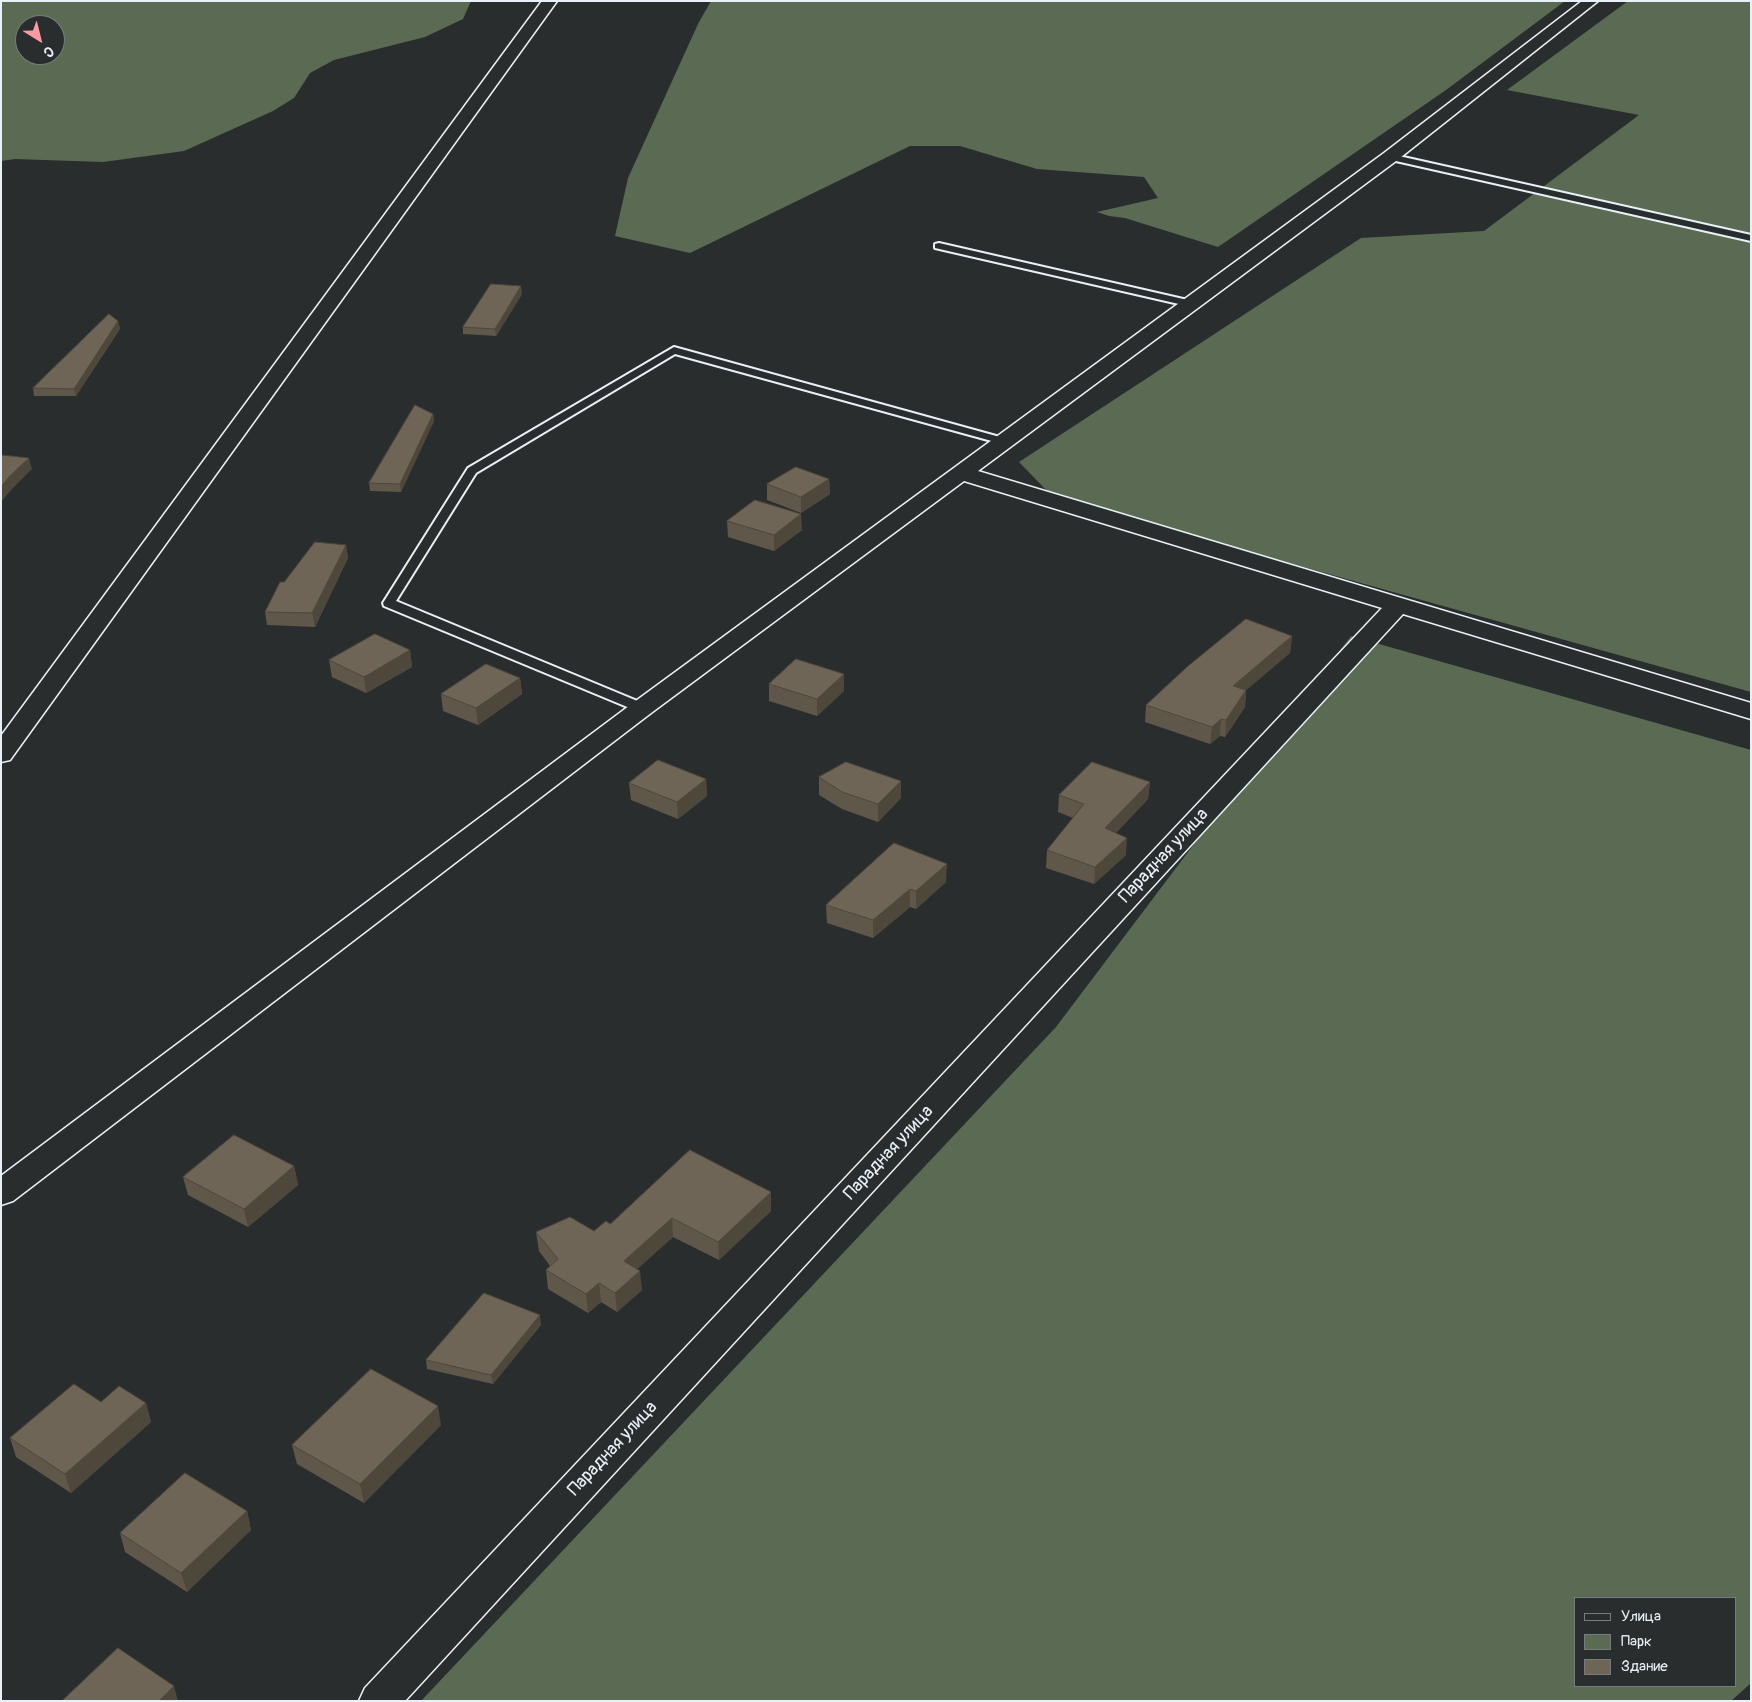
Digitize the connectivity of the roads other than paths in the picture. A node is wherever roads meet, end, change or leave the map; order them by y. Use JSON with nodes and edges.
{"nodes":[{"id":1,"x":550,"y":1,"type":"edge"},
{"id":2,"x":1591,"y":1,"type":"edge"},
{"id":3,"x":1390,"y":157,"type":"junction"},
{"id":4,"x":1751,"y":238,"type":"edge"},
{"id":5,"x":939,"y":246,"type":"dead end"},
{"id":6,"x":1192,"y":304,"type":"junction"},
{"id":7,"x":1003,"y":441,"type":"junction"},
{"id":8,"x":961,"y":473,"type":"junction"},
{"id":9,"x":1398,"y":605,"type":"junction"},
{"id":10,"x":642,"y":708,"type":"junction"},
{"id":11,"x":1751,"y":711,"type":"edge"},
{"id":12,"x":1,"y":754,"type":"edge"},
{"id":13,"x":1,"y":1192,"type":"edge"},
{"id":14,"x":379,"y":1701,"type":"edge"}],
"edges":[{"from":1,"to":12,"type":"street"},
{"from":2,"to":3,"type":"street"},
{"from":3,"to":4,"type":"lane"},
{"from":3,"to":6,"type":"street"},
{"from":5,"to":6,"type":"lane"},
{"from":6,"to":7,"type":"street"},
{"from":7,"to":8,"type":"street"},
{"from":7,"to":10,"type":"lane"},
{"from":8,"to":9,"type":"street"},
{"from":8,"to":10,"type":"street"},
{"from":9,"to":11,"type":"street"},
{"from":9,"to":14,"type":"street","name":"Парадная улица"},
{"from":10,"to":13,"type":"street"}]}
